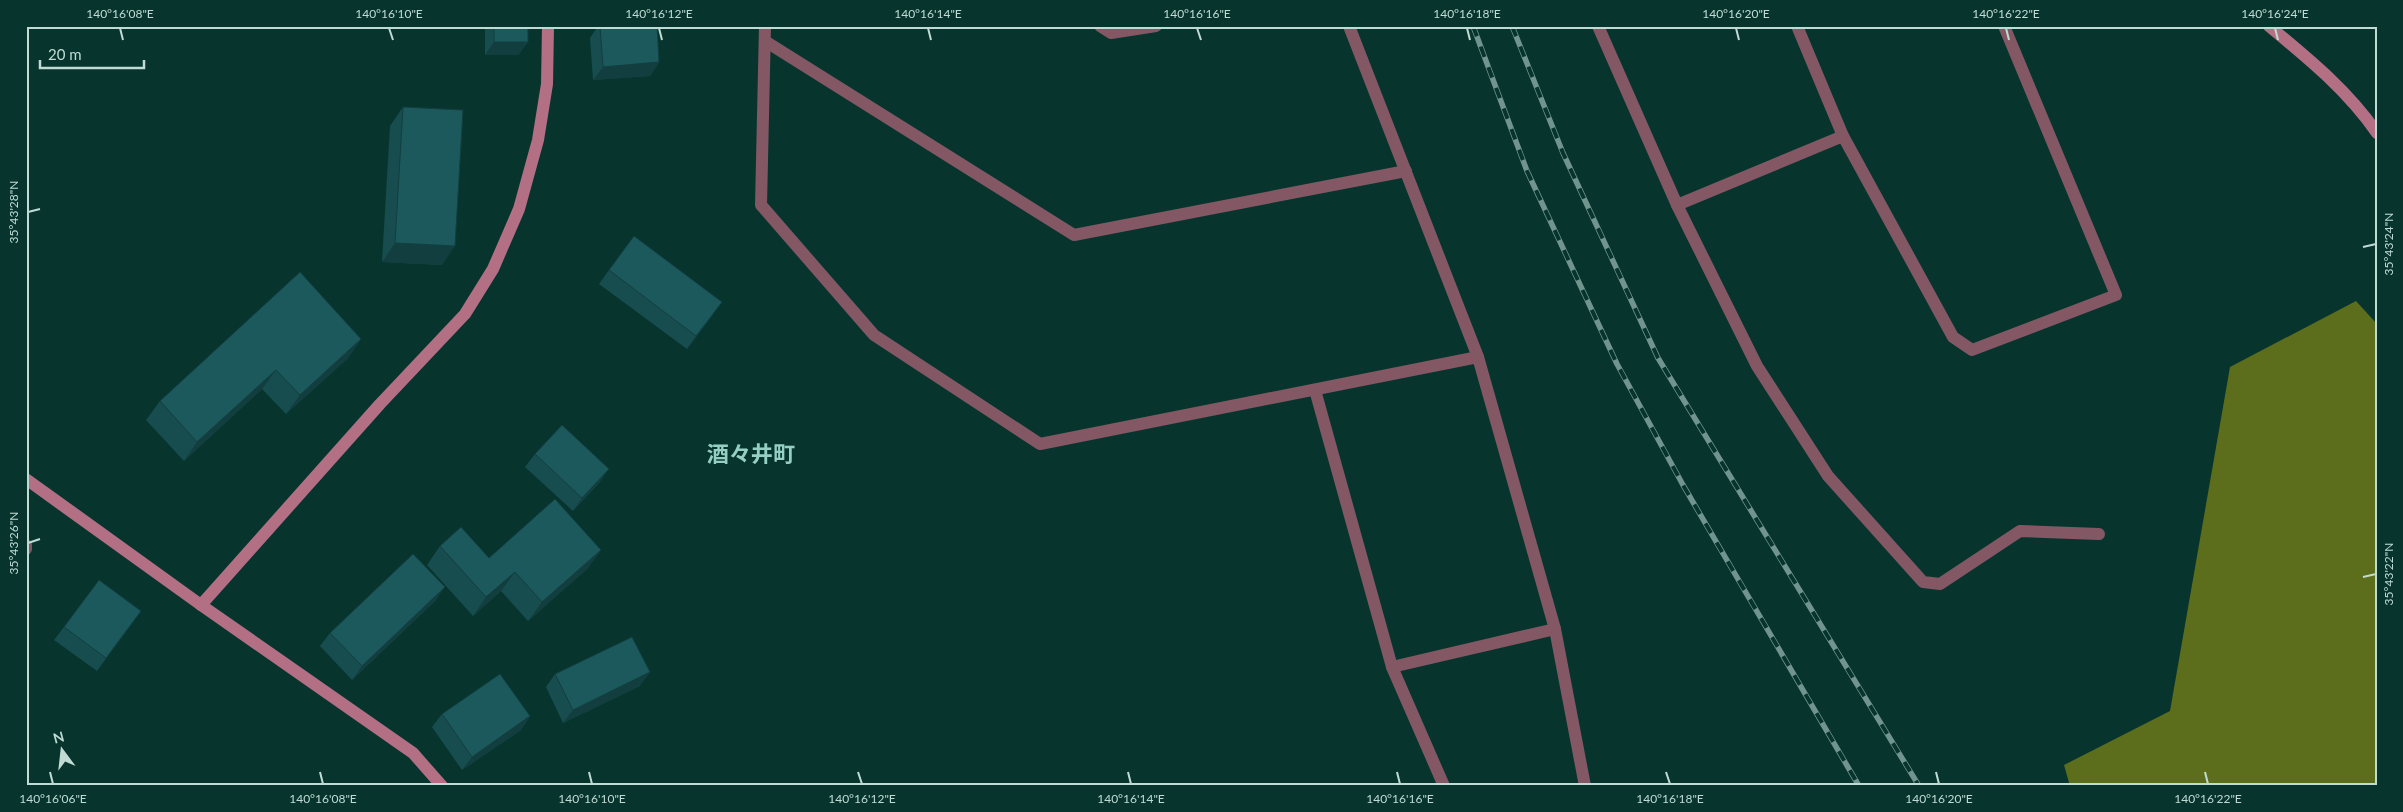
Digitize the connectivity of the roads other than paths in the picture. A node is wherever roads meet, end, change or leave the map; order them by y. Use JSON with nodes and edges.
{"nodes":[{"id":1,"x":548,"y":26,"type":"edge"},
{"id":2,"x":765,"y":26,"type":"edge"},
{"id":3,"x":1100,"y":26,"type":"edge"},
{"id":4,"x":1156,"y":26,"type":"edge"},
{"id":5,"x":1349,"y":26,"type":"edge"},
{"id":6,"x":1598,"y":26,"type":"edge"},
{"id":7,"x":1797,"y":26,"type":"edge"},
{"id":8,"x":2004,"y":26,"type":"edge"},
{"id":9,"x":2269,"y":26,"type":"edge"},
{"id":10,"x":765,"y":41,"type":"junction"},
{"id":11,"x":2377,"y":133,"type":"edge"},
{"id":12,"x":1843,"y":136,"type":"junction"},
{"id":13,"x":1406,"y":171,"type":"junction"},
{"id":14,"x":1677,"y":205,"type":"junction"},
{"id":15,"x":1478,"y":357,"type":"junction"},
{"id":16,"x":1315,"y":390,"type":"junction"},
{"id":17,"x":26,"y":479,"type":"edge"},
{"id":18,"x":2099,"y":534,"type":"dead end"},
{"id":19,"x":26,"y":545,"type":"edge"},
{"id":20,"x":26,"y":550,"type":"edge"},
{"id":21,"x":201,"y":605,"type":"junction"},
{"id":22,"x":1555,"y":628,"type":"junction"},
{"id":23,"x":1392,"y":667,"type":"junction"},
{"id":24,"x":442,"y":786,"type":"edge"},
{"id":25,"x":1444,"y":786,"type":"edge"},
{"id":26,"x":1585,"y":786,"type":"edge"}],
"edges":[{"from":1,"to":21,"type":"street"},
{"from":2,"to":10,"type":"street"},
{"from":3,"to":4,"type":"street"},
{"from":5,"to":13,"type":"street"},
{"from":6,"to":14,"type":"street"},
{"from":7,"to":12,"type":"street"},
{"from":8,"to":12,"type":"street"},
{"from":9,"to":11,"type":"street"},
{"from":10,"to":13,"type":"street"},
{"from":10,"to":16,"type":"street"},
{"from":12,"to":14,"type":"street"},
{"from":13,"to":15,"type":"street"},
{"from":14,"to":18,"type":"street"},
{"from":15,"to":16,"type":"street"},
{"from":15,"to":22,"type":"street"},
{"from":16,"to":23,"type":"street"},
{"from":17,"to":21,"type":"street"},
{"from":19,"to":20,"type":"street"},
{"from":21,"to":24,"type":"street"},
{"from":22,"to":23,"type":"street"},
{"from":22,"to":26,"type":"street"},
{"from":23,"to":25,"type":"street"}]}
